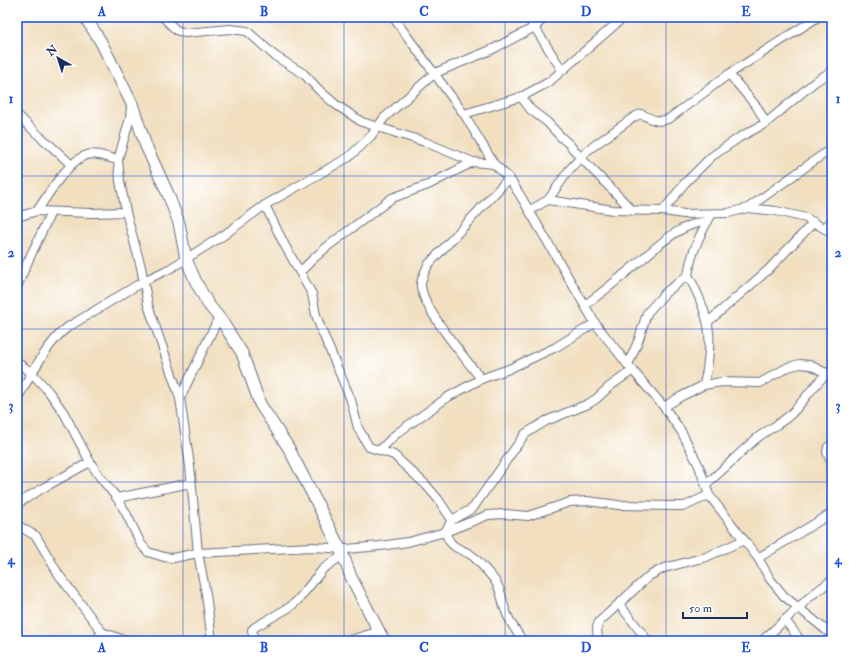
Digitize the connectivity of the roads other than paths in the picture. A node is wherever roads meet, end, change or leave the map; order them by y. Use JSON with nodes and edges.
{"nodes":[{"id":1,"x":84,"y":17,"type":"edge"},
{"id":2,"x":163,"y":17,"type":"edge"},
{"id":3,"x":393,"y":17,"type":"edge"},
{"id":4,"x":528,"y":17,"type":"edge"},
{"id":5,"x":545,"y":17,"type":"edge"},
{"id":6,"x":624,"y":17,"type":"edge"},
{"id":7,"x":818,"y":17,"type":"edge"},
{"id":8,"x":535,"y":27,"type":"junction"},
{"id":9,"x":562,"y":70,"type":"junction"},
{"id":10,"x":832,"y":71,"type":"edge"},
{"id":11,"x":435,"y":73,"type":"junction"},
{"id":12,"x":729,"y":74,"type":"junction"},
{"id":13,"x":521,"y":97,"type":"junction"},
{"id":14,"x":132,"y":104,"type":"junction"},
{"id":15,"x":17,"y":114,"type":"edge"},
{"id":16,"x":464,"y":114,"type":"junction"},
{"id":17,"x":766,"y":123,"type":"junction"},
{"id":18,"x":377,"y":127,"type":"junction"},
{"id":19,"x":832,"y":148,"type":"edge"},
{"id":20,"x":580,"y":157,"type":"junction"},
{"id":21,"x":118,"y":160,"type":"junction"},
{"id":22,"x":473,"y":162,"type":"junction"},
{"id":23,"x":494,"y":164,"type":"junction"},
{"id":24,"x":71,"y":165,"type":"junction"},
{"id":25,"x":509,"y":178,"type":"junction"},
{"id":26,"x":548,"y":200,"type":"junction"},
{"id":27,"x":265,"y":205,"type":"junction"},
{"id":28,"x":748,"y":208,"type":"junction"},
{"id":29,"x":530,"y":210,"type":"junction"},
{"id":30,"x":37,"y":211,"type":"junction"},
{"id":31,"x":633,"y":211,"type":"junction"},
{"id":32,"x":663,"y":211,"type":"junction"},
{"id":33,"x":51,"y":212,"type":"junction"},
{"id":34,"x":126,"y":212,"type":"junction"},
{"id":35,"x":17,"y":217,"type":"edge"},
{"id":36,"x":710,"y":217,"type":"junction"},
{"id":37,"x":832,"y":221,"type":"edge"},
{"id":38,"x":814,"y":222,"type":"junction"},
{"id":39,"x":824,"y":228,"type":"junction"},
{"id":40,"x":832,"y":233,"type":"edge"},
{"id":41,"x":186,"y":259,"type":"junction"},
{"id":42,"x":300,"y":272,"type":"junction"},
{"id":43,"x":688,"y":275,"type":"junction"},
{"id":44,"x":144,"y":281,"type":"junction"},
{"id":45,"x":17,"y":287,"type":"edge"},
{"id":46,"x":585,"y":305,"type":"junction"},
{"id":47,"x":219,"y":317,"type":"junction"},
{"id":48,"x":708,"y":322,"type":"junction"},
{"id":49,"x":595,"y":323,"type":"junction"},
{"id":50,"x":17,"y":362,"type":"edge"},
{"id":51,"x":630,"y":367,"type":"junction"},
{"id":52,"x":829,"y":372,"type":"edge"},
{"id":53,"x":32,"y":373,"type":"junction"},
{"id":54,"x":481,"y":379,"type":"junction"},
{"id":55,"x":704,"y":386,"type":"junction"},
{"id":56,"x":180,"y":398,"type":"junction"},
{"id":57,"x":17,"y":399,"type":"edge"},
{"id":58,"x":664,"y":407,"type":"junction"},
{"id":59,"x":832,"y":444,"type":"edge"},
{"id":60,"x":380,"y":450,"type":"junction"},
{"id":61,"x":90,"y":462,"type":"junction"},
{"id":62,"x":832,"y":465,"type":"edge"},
{"id":63,"x":191,"y":483,"type":"junction"},
{"id":64,"x":706,"y":484,"type":"junction"},
{"id":65,"x":709,"y":495,"type":"junction"},
{"id":66,"x":117,"y":498,"type":"junction"},
{"id":67,"x":17,"y":504,"type":"edge"},
{"id":68,"x":832,"y":514,"type":"edge"},
{"id":69,"x":452,"y":520,"type":"junction"},
{"id":70,"x":17,"y":525,"type":"edge"},
{"id":71,"x":445,"y":532,"type":"junction"},
{"id":72,"x":744,"y":540,"type":"junction"},
{"id":73,"x":341,"y":551,"type":"junction"},
{"id":74,"x":198,"y":553,"type":"junction"},
{"id":75,"x":758,"y":558,"type":"junction"},
{"id":76,"x":832,"y":580,"type":"edge"},
{"id":77,"x":619,"y":604,"type":"junction"},
{"id":78,"x":798,"y":608,"type":"junction"},
{"id":79,"x":785,"y":620,"type":"junction"},
{"id":80,"x":102,"y":632,"type":"junction"},
{"id":81,"x":832,"y":635,"type":"edge"},
{"id":82,"x":382,"y":636,"type":"edge"},
{"id":83,"x":96,"y":641,"type":"edge"},
{"id":84,"x":133,"y":641,"type":"edge"},
{"id":85,"x":212,"y":641,"type":"edge"},
{"id":86,"x":254,"y":641,"type":"edge"},
{"id":87,"x":347,"y":641,"type":"edge"},
{"id":88,"x":523,"y":641,"type":"edge"},
{"id":89,"x":598,"y":641,"type":"edge"},
{"id":90,"x":648,"y":641,"type":"edge"},
{"id":91,"x":762,"y":641,"type":"edge"},
{"id":92,"x":801,"y":641,"type":"edge"}],
"edges":[{"from":1,"to":14,"type":"street"},
{"from":2,"to":18,"type":"street"},
{"from":3,"to":11,"type":"street"},
{"from":4,"to":8,"type":"street"},
{"from":5,"to":8,"type":"street"},
{"from":6,"to":9,"type":"street"},
{"from":7,"to":12,"type":"street"},
{"from":8,"to":9,"type":"street"},
{"from":8,"to":11,"type":"street"},
{"from":9,"to":13,"type":"street"},
{"from":10,"to":17,"type":"street"},
{"from":11,"to":16,"type":"street"},
{"from":11,"to":18,"type":"street"},
{"from":12,"to":17,"type":"street"},
{"from":12,"to":20,"type":"street"},
{"from":13,"to":16,"type":"street"},
{"from":13,"to":20,"type":"street"},
{"from":14,"to":21,"type":"street"},
{"from":14,"to":41,"type":"street"},
{"from":15,"to":24,"type":"street"},
{"from":16,"to":23,"type":"street"},
{"from":17,"to":32,"type":"street"},
{"from":18,"to":22,"type":"street"},
{"from":18,"to":27,"type":"street"},
{"from":19,"to":28,"type":"street"},
{"from":20,"to":26,"type":"street"},
{"from":20,"to":31,"type":"street"},
{"from":21,"to":24,"type":"street"},
{"from":21,"to":34,"type":"street"},
{"from":22,"to":23,"type":"street"},
{"from":22,"to":42,"type":"street"},
{"from":23,"to":25,"type":"street"},
{"from":24,"to":30,"type":"street"},
{"from":25,"to":29,"type":"street"},
{"from":25,"to":54,"type":"street"},
{"from":26,"to":29,"type":"street"},
{"from":26,"to":31,"type":"street"},
{"from":27,"to":41,"type":"street"},
{"from":27,"to":42,"type":"street"},
{"from":28,"to":36,"type":"street"},
{"from":28,"to":38,"type":"street"},
{"from":29,"to":46,"type":"street"},
{"from":30,"to":33,"type":"street"},
{"from":30,"to":35,"type":"street"},
{"from":31,"to":32,"type":"street"},
{"from":32,"to":36,"type":"street"},
{"from":33,"to":34,"type":"street"},
{"from":33,"to":45,"type":"street"},
{"from":34,"to":44,"type":"street"},
{"from":36,"to":43,"type":"street"},
{"from":36,"to":46,"type":"street"},
{"from":37,"to":39,"type":"street"},
{"from":38,"to":39,"type":"street"},
{"from":38,"to":48,"type":"street"},
{"from":39,"to":40,"type":"street"},
{"from":41,"to":44,"type":"street"},
{"from":41,"to":47,"type":"street"},
{"from":42,"to":60,"type":"street"},
{"from":43,"to":48,"type":"street"},
{"from":43,"to":51,"type":"street"},
{"from":44,"to":53,"type":"street"},
{"from":44,"to":56,"type":"street"},
{"from":46,"to":49,"type":"street"},
{"from":47,"to":56,"type":"street"},
{"from":47,"to":73,"type":"street"},
{"from":48,"to":55,"type":"street"},
{"from":49,"to":51,"type":"street"},
{"from":49,"to":54,"type":"street"},
{"from":50,"to":53,"type":"street"},
{"from":51,"to":58,"type":"street"},
{"from":51,"to":69,"type":"street"},
{"from":52,"to":55,"type":"street"},
{"from":52,"to":64,"type":"street"},
{"from":53,"to":57,"type":"street"},
{"from":53,"to":61,"type":"street"},
{"from":54,"to":60,"type":"street"},
{"from":55,"to":58,"type":"street"},
{"from":56,"to":63,"type":"street"},
{"from":58,"to":64,"type":"street"},
{"from":59,"to":62,"type":"street"},
{"from":60,"to":69,"type":"street"},
{"from":61,"to":66,"type":"street"},
{"from":61,"to":67,"type":"street"},
{"from":63,"to":66,"type":"street"},
{"from":63,"to":74,"type":"street"},
{"from":64,"to":65,"type":"street"},
{"from":65,"to":71,"type":"street"},
{"from":65,"to":72,"type":"street"},
{"from":66,"to":74,"type":"street"},
{"from":68,"to":75,"type":"street"},
{"from":69,"to":71,"type":"street"},
{"from":70,"to":80,"type":"street"},
{"from":71,"to":73,"type":"street"},
{"from":71,"to":88,"type":"street"},
{"from":72,"to":75,"type":"street"},
{"from":72,"to":77,"type":"street"},
{"from":73,"to":74,"type":"street"},
{"from":73,"to":82,"type":"street"},
{"from":73,"to":86,"type":"street"},
{"from":74,"to":85,"type":"street"},
{"from":75,"to":78,"type":"street"},
{"from":76,"to":78,"type":"street"},
{"from":77,"to":89,"type":"street"},
{"from":77,"to":90,"type":"street"},
{"from":78,"to":79,"type":"street"},
{"from":78,"to":81,"type":"street"},
{"from":79,"to":91,"type":"street"},
{"from":79,"to":92,"type":"street"},
{"from":80,"to":83,"type":"street"},
{"from":80,"to":84,"type":"street"},
{"from":82,"to":87,"type":"street"}]}
